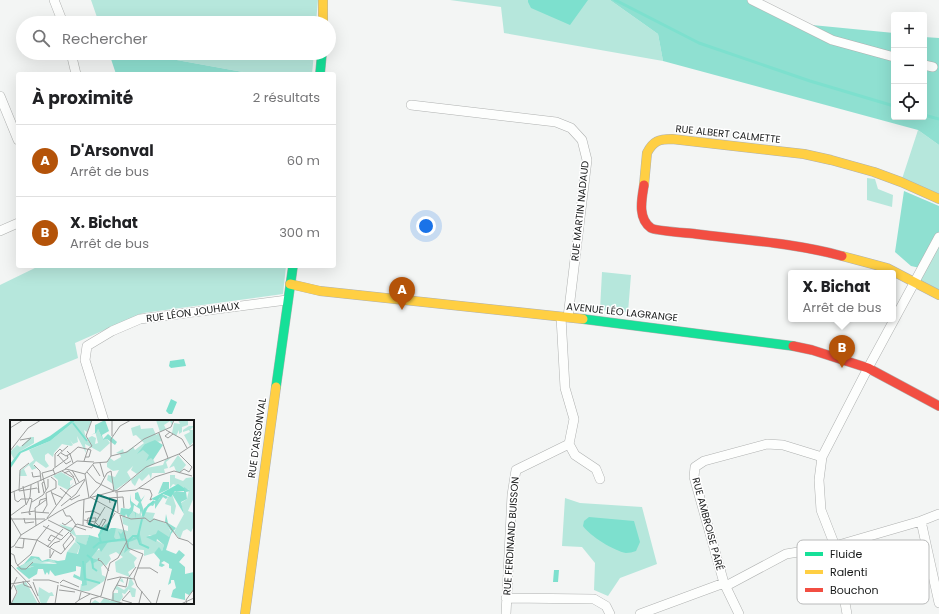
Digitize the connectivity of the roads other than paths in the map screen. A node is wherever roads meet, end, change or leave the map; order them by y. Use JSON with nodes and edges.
{"nodes":[{"id":1,"x":54,"y":0,"type":"edge"},
{"id":2,"x":323,"y":0,"type":"edge"},
{"id":3,"x":752,"y":0,"type":"edge"},
{"id":4,"x":60,"y":16,"type":"edge"},
{"id":5,"x":323,"y":16,"type":"edge"},
{"id":6,"x":891,"y":56,"type":"edge"},
{"id":7,"x":73,"y":60,"type":"edge"},
{"id":8,"x":321,"y":60,"type":"edge"},
{"id":9,"x":927,"y":66,"type":"edge"},
{"id":10,"x":934,"y":67,"type":"dead end"},
{"id":11,"x":76,"y":72,"type":"edge"},
{"id":12,"x":320,"y":72,"type":"edge"},
{"id":13,"x":0,"y":96,"type":"edge"},
{"id":14,"x":411,"y":105,"type":"dead end"},
{"id":15,"x":16,"y":135,"type":"edge"},
{"id":16,"x":939,"y":199,"type":"edge"},
{"id":17,"x":16,"y":224,"type":"edge"},
{"id":18,"x":0,"y":230,"type":"edge"},
{"id":19,"x":939,"y":237,"type":"edge"},
{"id":20,"x":293,"y":268,"type":"edge"},
{"id":21,"x":891,"y":270,"type":"edge"},
{"id":22,"x":896,"y":272,"type":"edge"},
{"id":23,"x":915,"y":282,"type":"junction"},
{"id":24,"x":290,"y":284,"type":"junction"},
{"id":25,"x":939,"y":295,"type":"edge"},
{"id":26,"x":287,"y":300,"type":"junction"},
{"id":27,"x":565,"y":317,"type":"junction"},
{"id":28,"x":896,"y":317,"type":"edge"},
{"id":29,"x":893,"y":322,"type":"edge"},
{"id":30,"x":868,"y":368,"type":"junction"},
{"id":31,"x":939,"y":406,"type":"edge"},
{"id":32,"x":104,"y":420,"type":"edge"},
{"id":33,"x":569,"y":444,"type":"junction"},
{"id":34,"x":822,"y":457,"type":"junction"},
{"id":35,"x":600,"y":479,"type":"dead end"},
{"id":36,"x":939,"y":514,"type":"edge"},
{"id":37,"x":921,"y":521,"type":"junction"},
{"id":38,"x":833,"y":540,"type":"edge"},
{"id":39,"x":856,"y":540,"type":"edge"},
{"id":40,"x":925,"y":540,"type":"edge"},
{"id":41,"x":797,"y":552,"type":"edge"},
{"id":42,"x":929,"y":557,"type":"edge"},
{"id":43,"x":725,"y":585,"type":"junction"},
{"id":44,"x":506,"y":598,"type":"junction"},
{"id":45,"x":939,"y":603,"type":"edge"},
{"id":46,"x":845,"y":604,"type":"edge"},
{"id":47,"x":245,"y":614,"type":"edge"},
{"id":48,"x":506,"y":614,"type":"edge"},
{"id":49,"x":610,"y":614,"type":"edge"},
{"id":50,"x":640,"y":614,"type":"edge"},
{"id":51,"x":740,"y":614,"type":"edge"},
{"id":52,"x":847,"y":614,"type":"edge"}],
"edges":[{"from":1,"to":4,"type":"street"},
{"from":2,"to":5,"type":"street"},
{"from":3,"to":6,"type":"street"},
{"from":7,"to":11,"type":"street"},
{"from":8,"to":12,"type":"street"},
{"from":9,"to":10,"type":"street"},
{"from":13,"to":15,"type":"street"},
{"from":14,"to":27,"type":"street","name":"RUE MARTIN NADAUD"},
{"from":16,"to":21,"type":"street","name":"RUE ALBERT CALMETTE"},
{"from":17,"to":18,"type":"street"},
{"from":19,"to":23,"type":"street"},
{"from":20,"to":24,"type":"street","name":"RUE D'ARSONVAL"},
{"from":22,"to":23,"type":"street","name":"RUE ALBERT CALMETTE"},
{"from":23,"to":25,"type":"street","name":"RUE ALBERT CALMETTE"},
{"from":23,"to":28,"type":"street"},
{"from":24,"to":26,"type":"street","name":"RUE D'ARSONVAL"},
{"from":24,"to":27,"type":"street","name":"AVENUE LÉO LAGRANGE"},
{"from":26,"to":32,"type":"street","name":"RUE LÉON JOUHAUX"},
{"from":26,"to":47,"type":"street","name":"RUE D'ARSONVAL"},
{"from":27,"to":30,"type":"street","name":"AVENUE LÉO LAGRANGE"},
{"from":27,"to":33,"type":"street"},
{"from":29,"to":30,"type":"street"},
{"from":30,"to":31,"type":"street","name":"AVENUE LÉO LAGRANGE"},
{"from":30,"to":34,"type":"street"},
{"from":33,"to":35,"type":"street"},
{"from":33,"to":44,"type":"street","name":"RUE FERDINAND BUISSON"},
{"from":34,"to":38,"type":"street"},
{"from":34,"to":43,"type":"street","name":"RUE AMBROISE PARÉ"},
{"from":36,"to":37,"type":"street"},
{"from":37,"to":39,"type":"street"},
{"from":37,"to":40,"type":"street"},
{"from":41,"to":43,"type":"street"},
{"from":42,"to":45,"type":"street"},
{"from":43,"to":50,"type":"street"},
{"from":43,"to":51,"type":"street","name":"RUE AMBROISE PARÉ"},
{"from":44,"to":48,"type":"street","name":"RUE FERDINAND BUISSON"},
{"from":44,"to":49,"type":"street"},
{"from":46,"to":52,"type":"street"}]}
